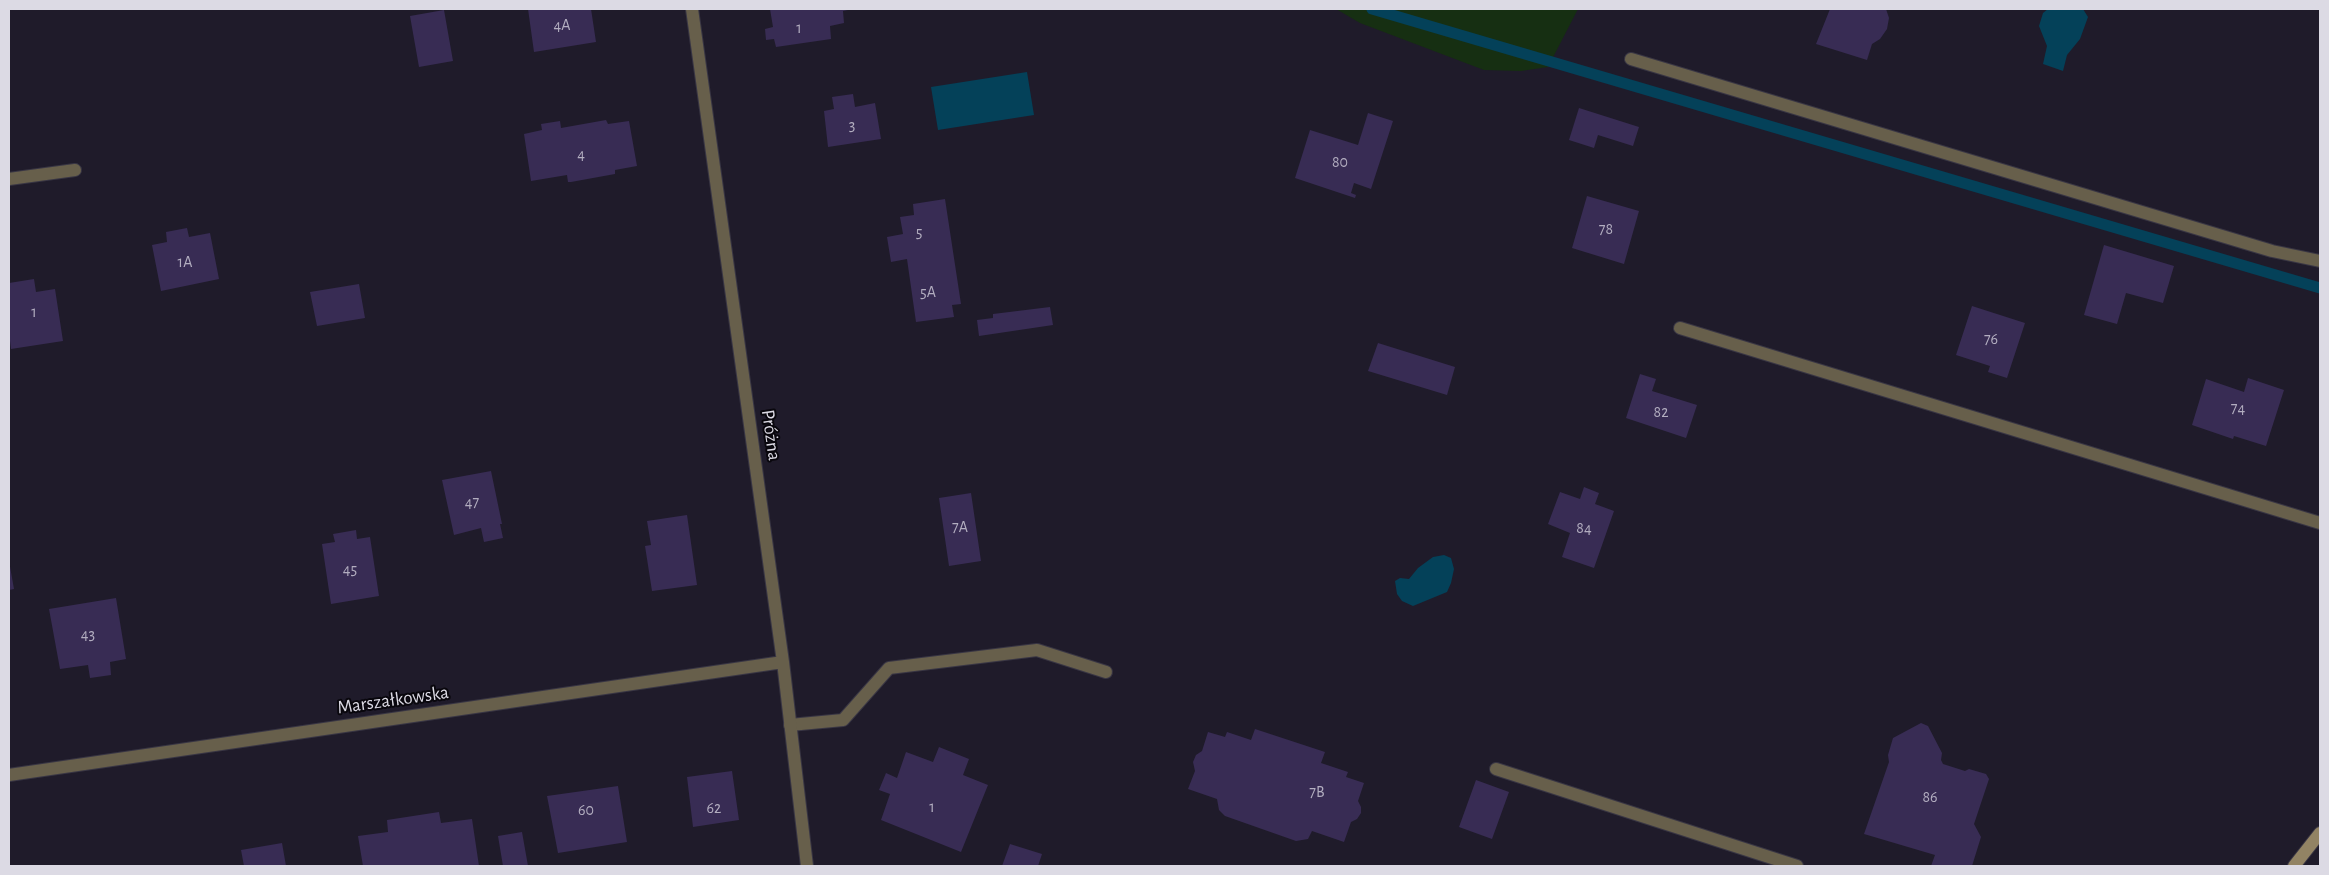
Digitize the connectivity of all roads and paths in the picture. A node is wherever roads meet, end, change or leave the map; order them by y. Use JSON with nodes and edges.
{"nodes":[{"id":1,"x":692,"y":9,"type":"edge"},
{"id":2,"x":1631,"y":59,"type":"dead end"},
{"id":3,"x":75,"y":170,"type":"dead end"},
{"id":4,"x":9,"y":180,"type":"edge"},
{"id":5,"x":2320,"y":261,"type":"edge"},
{"id":6,"x":1680,"y":328,"type":"dead end"},
{"id":7,"x":2320,"y":523,"type":"edge"},
{"id":8,"x":783,"y":662,"type":"junction"},
{"id":9,"x":1106,"y":672,"type":"dead end"},
{"id":10,"x":790,"y":725,"type":"junction"},
{"id":11,"x":1496,"y":769,"type":"dead end"},
{"id":12,"x":9,"y":775,"type":"edge"},
{"id":13,"x":2320,"y":833,"type":"edge"},
{"id":14,"x":807,"y":866,"type":"edge"},
{"id":15,"x":1797,"y":866,"type":"edge"},
{"id":16,"x":2294,"y":866,"type":"edge"}],
"edges":[{"from":1,"to":8,"type":"street","name":"Próżna"},
{"from":2,"to":5,"type":"street"},
{"from":3,"to":4,"type":"street"},
{"from":6,"to":7,"type":"street"},
{"from":8,"to":10,"type":"street","name":"Próżna"},
{"from":8,"to":12,"type":"street","name":"Marszałkowska"},
{"from":9,"to":10,"type":"street"},
{"from":10,"to":14,"type":"street","name":"Próżna"},
{"from":11,"to":15,"type":"street"},
{"from":13,"to":16,"type":"street"}]}
